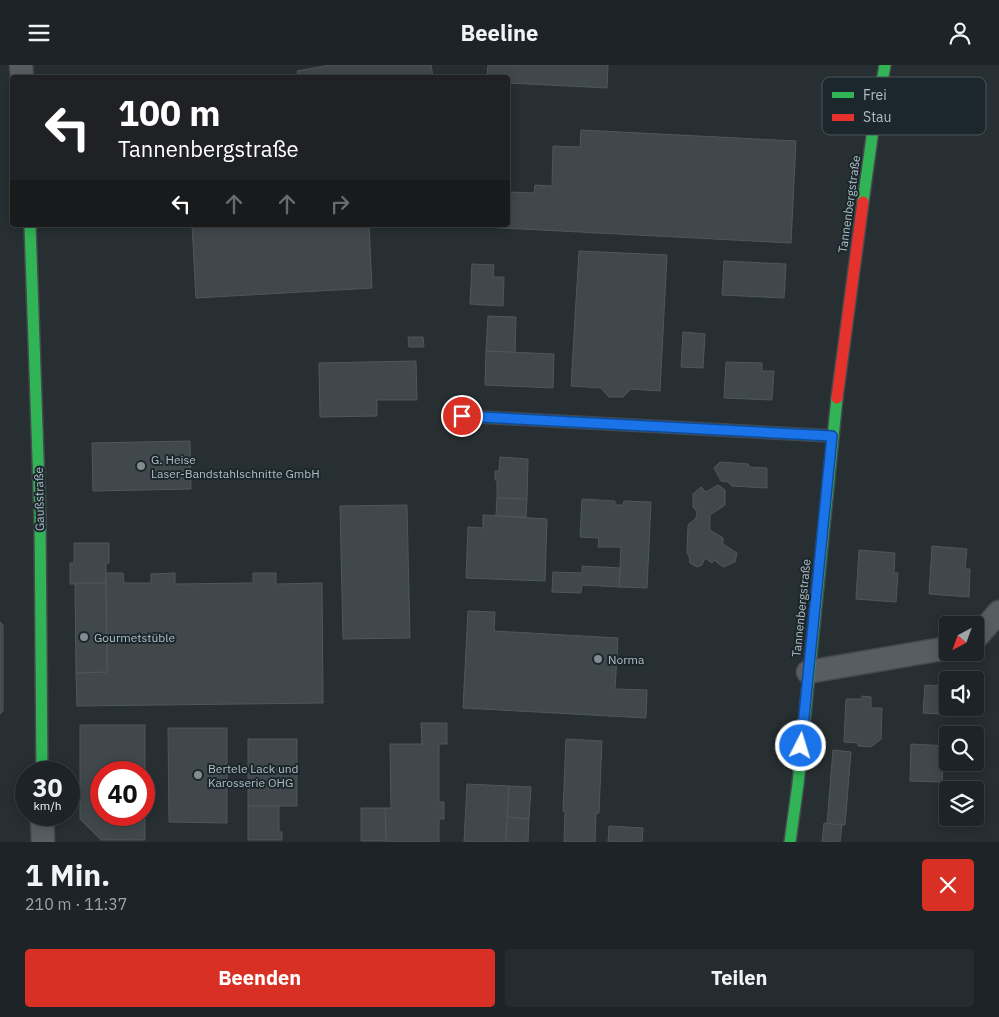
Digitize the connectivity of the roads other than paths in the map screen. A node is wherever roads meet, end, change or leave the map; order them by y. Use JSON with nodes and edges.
{"nodes":[{"id":1,"x":872,"y":135,"type":"edge"},
{"id":2,"x":30,"y":227,"type":"edge"},
{"id":3,"x":462,"y":416,"type":"dead end"},
{"id":4,"x":832,"y":436,"type":"junction"},
{"id":5,"x":999,"y":613,"type":"edge"},
{"id":6,"x":984,"y":629,"type":"edge"},
{"id":7,"x":939,"y":650,"type":"edge"},
{"id":8,"x":808,"y":673,"type":"junction"},
{"id":9,"x":42,"y":761,"type":"edge"},
{"id":10,"x":42,"y":826,"type":"edge"},
{"id":11,"x":43,"y":842,"type":"edge"},
{"id":12,"x":790,"y":842,"type":"edge"}],
"edges":[{"from":1,"to":4,"type":"street","name":"Tannenbergstraße"},
{"from":2,"to":9,"type":"street","name":"Gaußstraße"},
{"from":3,"to":4,"type":"street"},
{"from":4,"to":8,"type":"street","name":"Tannenbergstraße"},
{"from":5,"to":6,"type":"street"},
{"from":7,"to":8,"type":"street"},
{"from":8,"to":12,"type":"street","name":"Tannenbergstraße"},
{"from":10,"to":11,"type":"street"}]}
